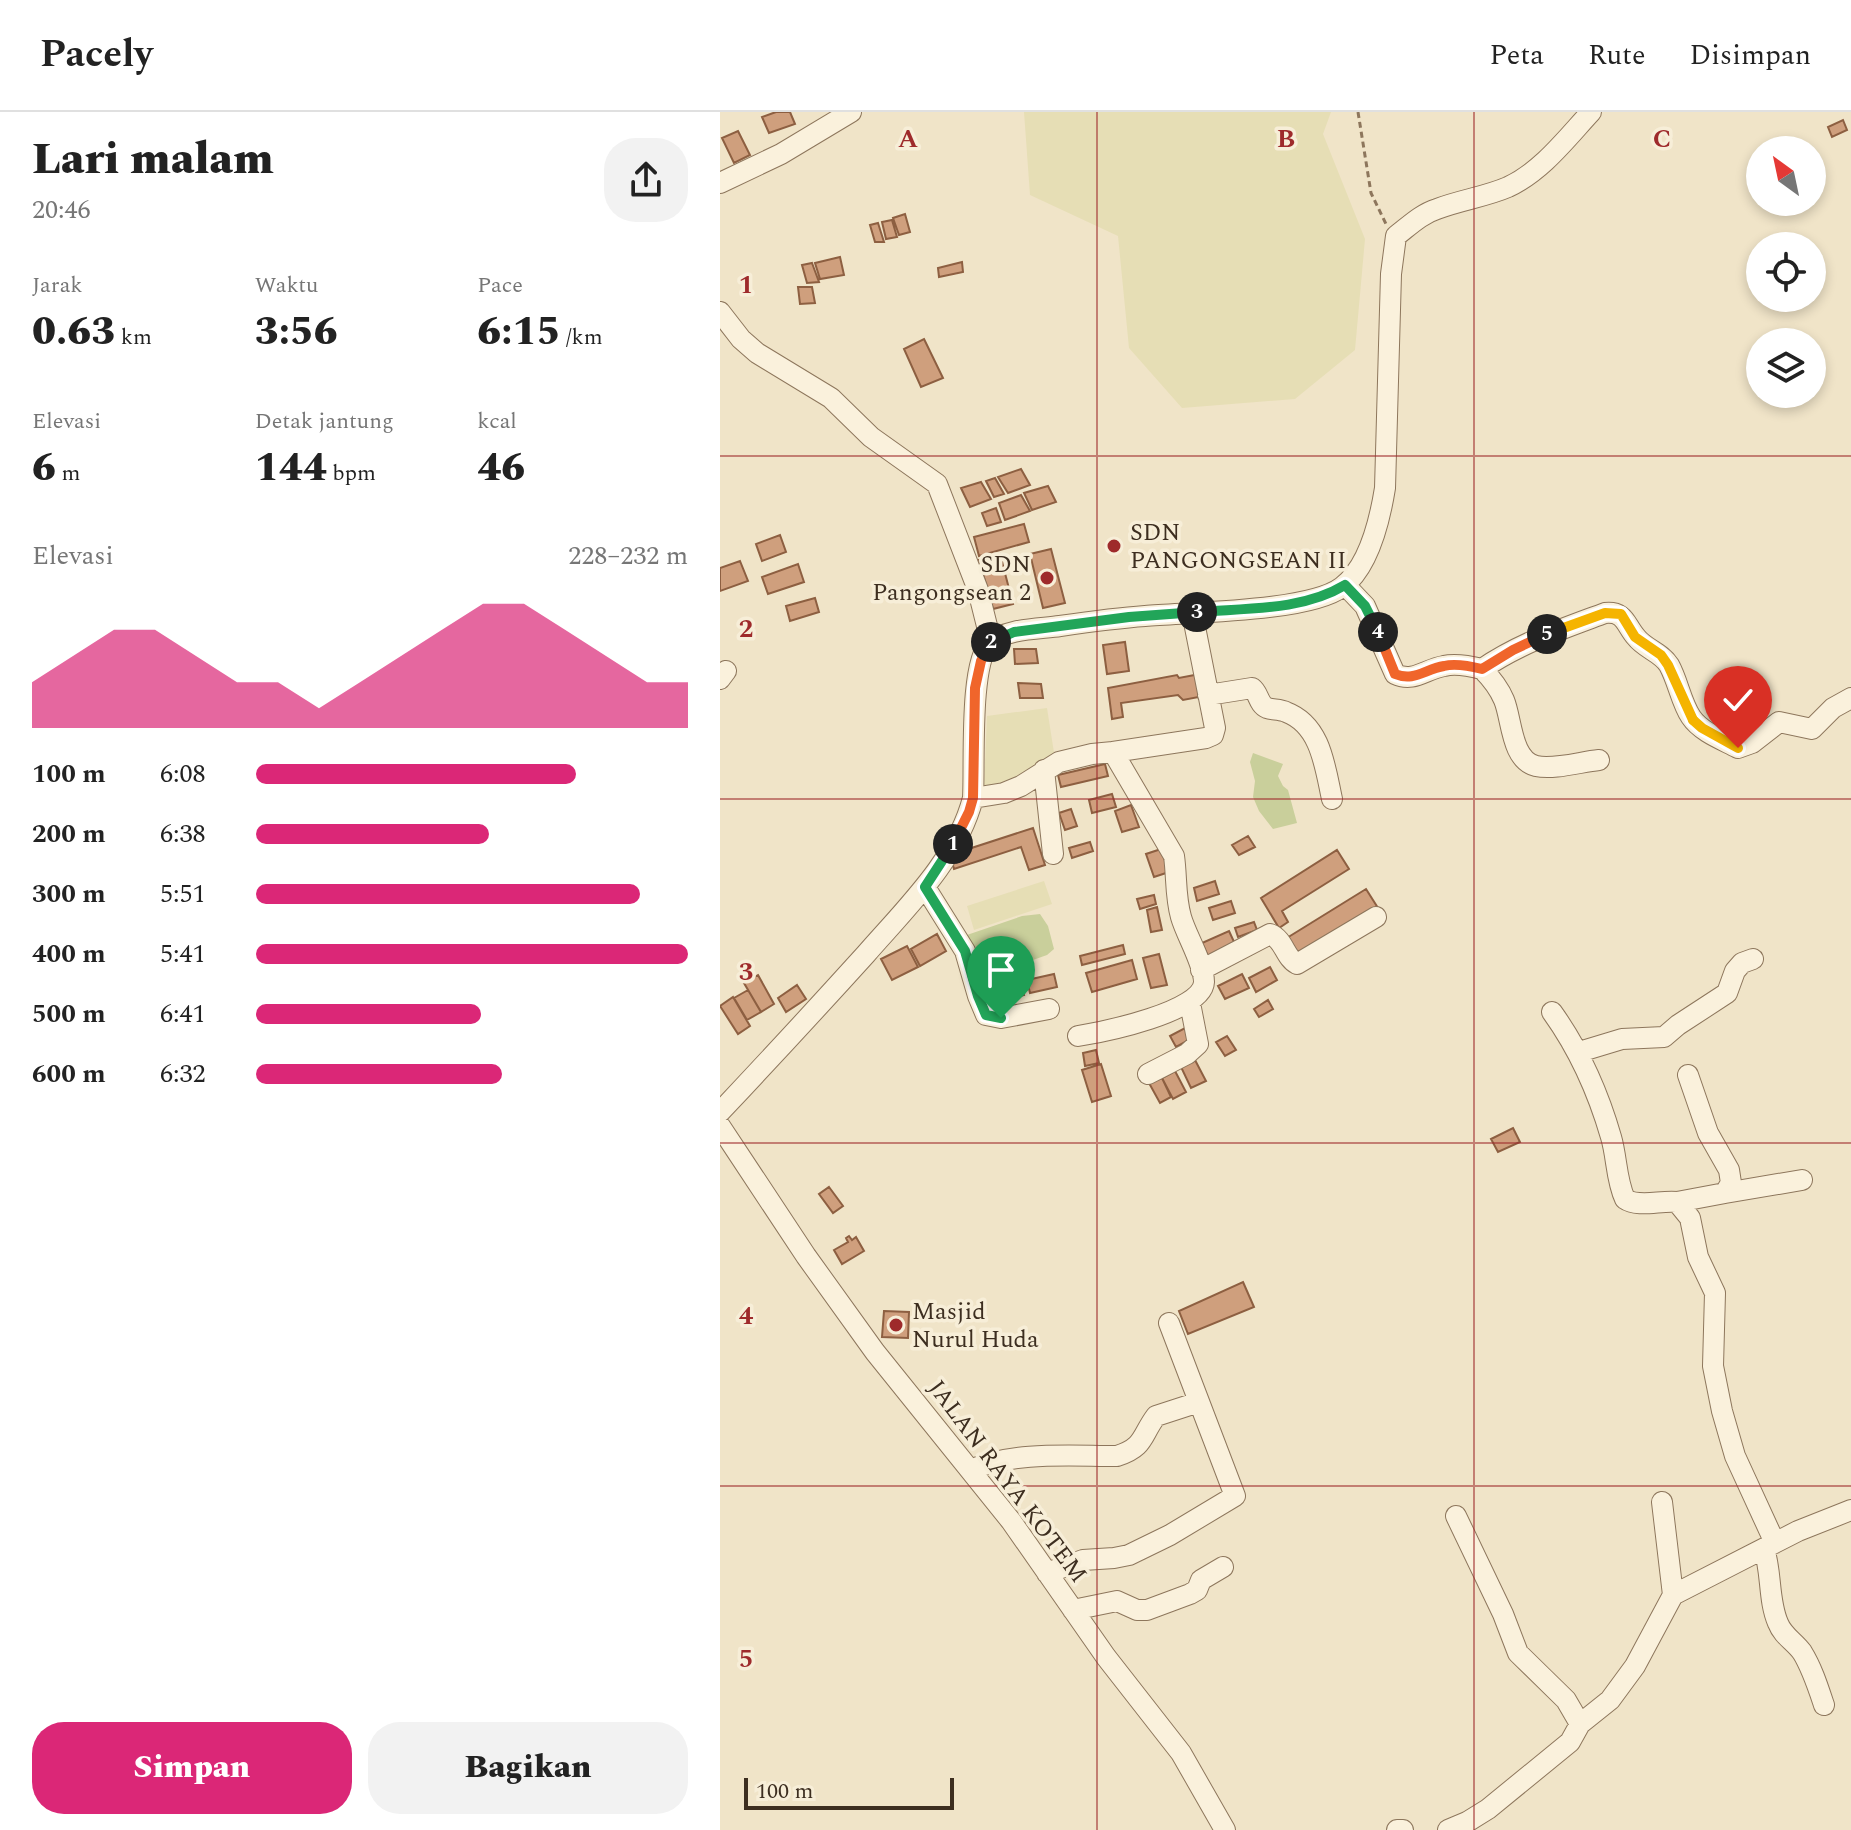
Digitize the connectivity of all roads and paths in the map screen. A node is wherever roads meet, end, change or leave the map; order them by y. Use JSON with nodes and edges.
{"nodes":[{"id":1,"x":851,"y":112,"type":"edge"},
{"id":2,"x":1358,"y":112,"type":"edge"},
{"id":3,"x":1591,"y":112,"type":"edge"},
{"id":4,"x":720,"y":183,"type":"edge"},
{"id":5,"x":1396,"y":236,"type":"junction"},
{"id":6,"x":720,"y":312,"type":"edge"},
{"id":7,"x":1345,"y":585,"type":"junction"},
{"id":8,"x":1192,"y":612,"type":"junction"},
{"id":9,"x":991,"y":642,"type":"junction"},
{"id":10,"x":1482,"y":669,"type":"junction"},
{"id":11,"x":1208,"y":695,"type":"junction"},
{"id":12,"x":1851,"y":698,"type":"edge"},
{"id":13,"x":1113,"y":752,"type":"junction"},
{"id":14,"x":1599,"y":760,"type":"dead end"},
{"id":15,"x":1044,"y":770,"type":"junction"},
{"id":16,"x":973,"y":798,"type":"junction"},
{"id":17,"x":1332,"y":799,"type":"dead end"},
{"id":18,"x":1053,"y":854,"type":"dead end"},
{"id":19,"x":925,"y":887,"type":"junction"},
{"id":20,"x":1376,"y":917,"type":"dead end"},
{"id":21,"x":1753,"y":959,"type":"dead end"},
{"id":22,"x":1201,"y":970,"type":"junction"},
{"id":23,"x":1190,"y":1003,"type":"junction"},
{"id":24,"x":1049,"y":1009,"type":"dead end"},
{"id":25,"x":1552,"y":1012,"type":"dead end"},
{"id":26,"x":1078,"y":1036,"type":"dead end"},
{"id":27,"x":1579,"y":1052,"type":"junction"},
{"id":28,"x":1148,"y":1074,"type":"dead end"},
{"id":29,"x":1688,"y":1075,"type":"dead end"},
{"id":30,"x":720,"y":1112,"type":"edge"},
{"id":31,"x":720,"y":1126,"type":"edge"},
{"id":32,"x":1802,"y":1180,"type":"dead end"},
{"id":33,"x":1725,"y":1193,"type":"junction"},
{"id":34,"x":1677,"y":1202,"type":"junction"},
{"id":35,"x":1169,"y":1323,"type":"dead end"},
{"id":36,"x":1199,"y":1402,"type":"junction"},
{"id":37,"x":970,"y":1470,"type":"junction"},
{"id":38,"x":1662,"y":1502,"type":"dead end"},
{"id":39,"x":1851,"y":1510,"type":"edge"},
{"id":40,"x":1456,"y":1516,"type":"dead end"},
{"id":41,"x":1770,"y":1546,"type":"junction"},
{"id":42,"x":1223,"y":1567,"type":"dead end"},
{"id":43,"x":1047,"y":1573,"type":"junction"},
{"id":44,"x":1673,"y":1595,"type":"junction"},
{"id":45,"x":1073,"y":1610,"type":"junction"},
{"id":46,"x":1824,"y":1705,"type":"dead end"},
{"id":47,"x":1580,"y":1724,"type":"junction"},
{"id":48,"x":1225,"y":1830,"type":"edge"},
{"id":49,"x":1397,"y":1830,"type":"edge"},
{"id":50,"x":1403,"y":1830,"type":"edge"},
{"id":51,"x":1448,"y":1830,"type":"edge"}],
"edges":[{"from":1,"to":4,"type":"street"},
{"from":2,"to":5,"type":"path"},
{"from":3,"to":5,"type":"street"},
{"from":5,"to":7,"type":"street"},
{"from":6,"to":9,"type":"street"},
{"from":7,"to":8,"type":"street"},
{"from":7,"to":10,"type":"street"},
{"from":8,"to":9,"type":"street"},
{"from":8,"to":11,"type":"street"},
{"from":9,"to":16,"type":"street"},
{"from":10,"to":12,"type":"street"},
{"from":10,"to":14,"type":"street"},
{"from":11,"to":13,"type":"street"},
{"from":11,"to":17,"type":"street"},
{"from":13,"to":15,"type":"street"},
{"from":13,"to":22,"type":"street"},
{"from":15,"to":16,"type":"street"},
{"from":15,"to":18,"type":"street"},
{"from":16,"to":19,"type":"street"},
{"from":19,"to":24,"type":"street"},
{"from":19,"to":30,"type":"street"},
{"from":20,"to":22,"type":"street"},
{"from":21,"to":27,"type":"street"},
{"from":22,"to":23,"type":"street"},
{"from":23,"to":26,"type":"street"},
{"from":23,"to":28,"type":"street"},
{"from":25,"to":27,"type":"street"},
{"from":27,"to":34,"type":"street"},
{"from":29,"to":33,"type":"street"},
{"from":31,"to":37,"type":"street","name":"JALAN RAYA KOTEM"},
{"from":32,"to":33,"type":"street"},
{"from":33,"to":34,"type":"street"},
{"from":34,"to":41,"type":"street"},
{"from":35,"to":36,"type":"street"},
{"from":36,"to":37,"type":"street"},
{"from":36,"to":43,"type":"street"},
{"from":37,"to":43,"type":"street","name":"JALAN RAYA KOTEM"},
{"from":38,"to":44,"type":"street"},
{"from":39,"to":41,"type":"street"},
{"from":40,"to":47,"type":"street"},
{"from":41,"to":44,"type":"street"},
{"from":41,"to":46,"type":"street"},
{"from":42,"to":45,"type":"street"},
{"from":43,"to":45,"type":"street","name":"JALAN RAYA KOTEM"},
{"from":44,"to":47,"type":"street"},
{"from":45,"to":48,"type":"street","name":"JALAN RAYA KOTEM"},
{"from":47,"to":51,"type":"street"},
{"from":49,"to":50,"type":"street"}]}
